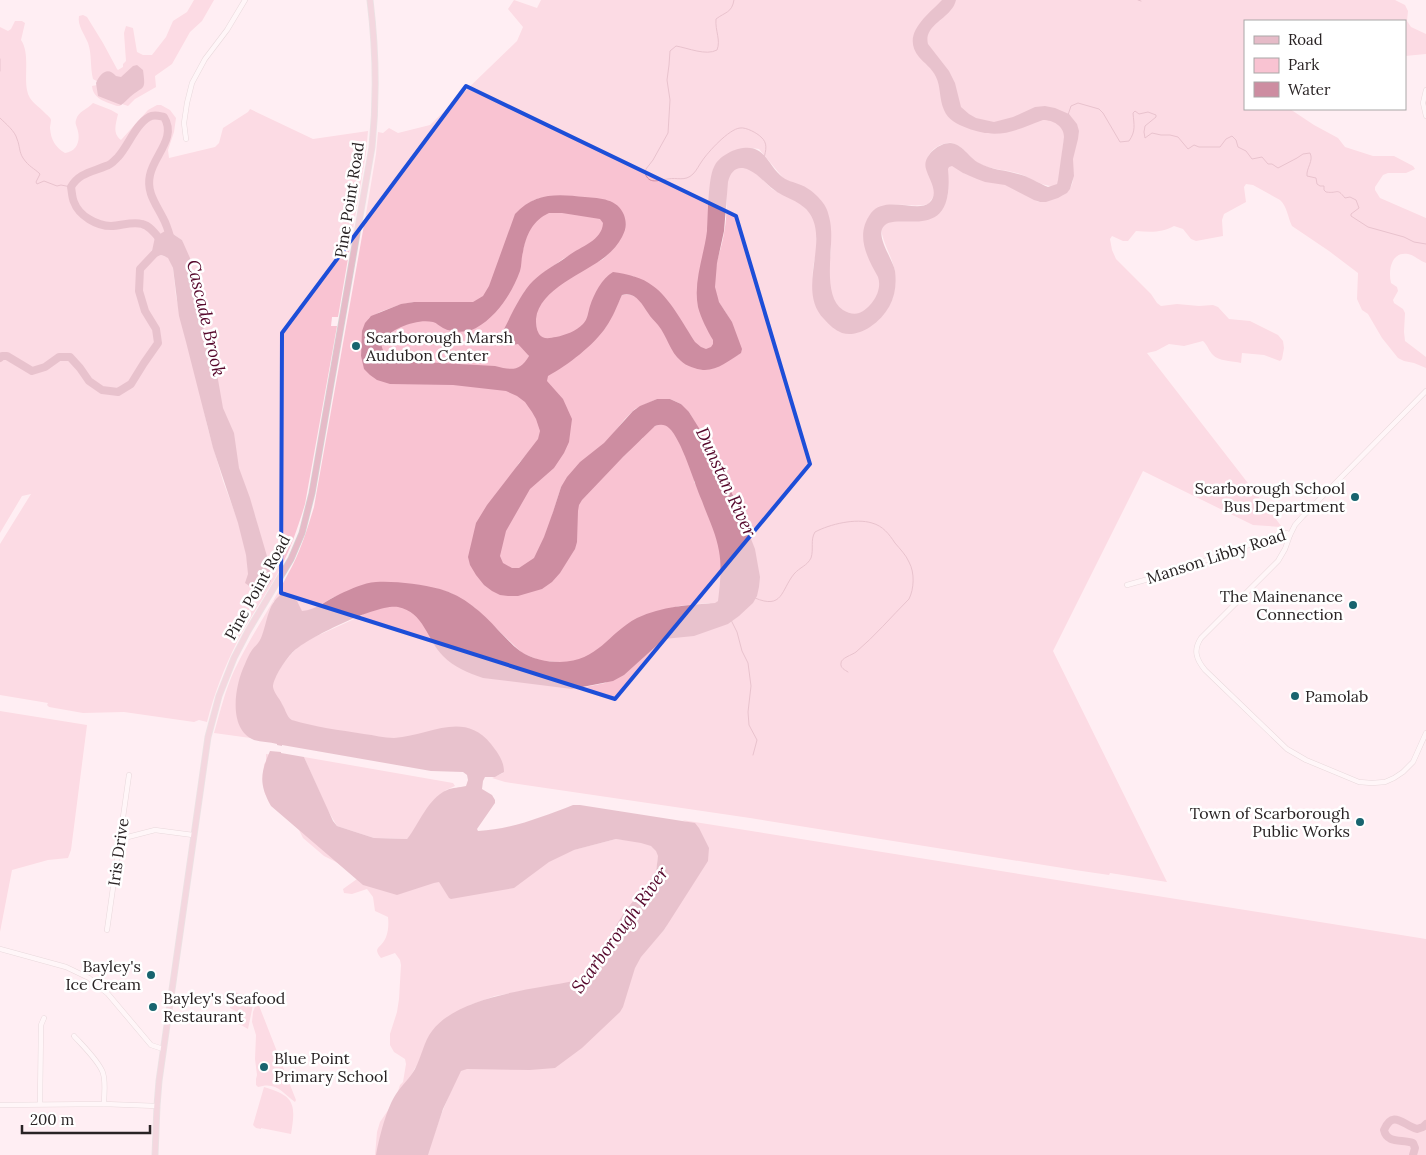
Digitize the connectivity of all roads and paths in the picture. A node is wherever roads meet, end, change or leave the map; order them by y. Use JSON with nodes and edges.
{"nodes":[{"id":1,"x":245,"y":0,"type":"edge"},
{"id":2,"x":370,"y":0,"type":"edge"},
{"id":3,"x":1426,"y":90,"type":"edge"},
{"id":4,"x":1426,"y":116,"type":"edge"},
{"id":5,"x":186,"y":139,"type":"dead end"},
{"id":6,"x":1426,"y":391,"type":"edge"},
{"id":7,"x":1290,"y":535,"type":"junction"},
{"id":8,"x":1127,"y":585,"type":"dead end"},
{"id":9,"x":1426,"y":733,"type":"edge"},
{"id":10,"x":128,"y":775,"type":"dead end"},
{"id":11,"x":194,"y":836,"type":"junction"},
{"id":12,"x":120,"y":838,"type":"junction"},
{"id":13,"x":107,"y":930,"type":"dead end"},
{"id":14,"x":0,"y":949,"type":"edge"},
{"id":15,"x":44,"y":1018,"type":"dead end"},
{"id":16,"x":74,"y":1036,"type":"dead end"},
{"id":17,"x":163,"y":1049,"type":"junction"},
{"id":18,"x":40,"y":1104,"type":"junction"},
{"id":19,"x":104,"y":1104,"type":"junction"},
{"id":20,"x":0,"y":1105,"type":"edge"},
{"id":21,"x":157,"y":1106,"type":"junction"},
{"id":22,"x":155,"y":1155,"type":"edge"}],
"edges":[{"from":1,"to":5,"type":"street"},
{"from":2,"to":11,"type":"main road","name":"Pine Point Road"},
{"from":3,"to":4,"type":"street"},
{"from":6,"to":7,"type":"street","name":"Manson Libby Road"},
{"from":7,"to":8,"type":"street","name":"Manson Libby Road"},
{"from":7,"to":9,"type":"street"},
{"from":10,"to":12,"type":"street","name":"Iris Drive"},
{"from":11,"to":12,"type":"street"},
{"from":11,"to":17,"type":"main road","name":"Pine Point Road"},
{"from":12,"to":13,"type":"street","name":"Iris Drive"},
{"from":14,"to":17,"type":"street"},
{"from":15,"to":18,"type":"street"},
{"from":16,"to":19,"type":"street"},
{"from":17,"to":21,"type":"main road","name":"Pine Point Road"},
{"from":18,"to":19,"type":"street"},
{"from":18,"to":20,"type":"street"},
{"from":19,"to":21,"type":"street"},
{"from":21,"to":22,"type":"main road","name":"Pine Point Road"}]}
